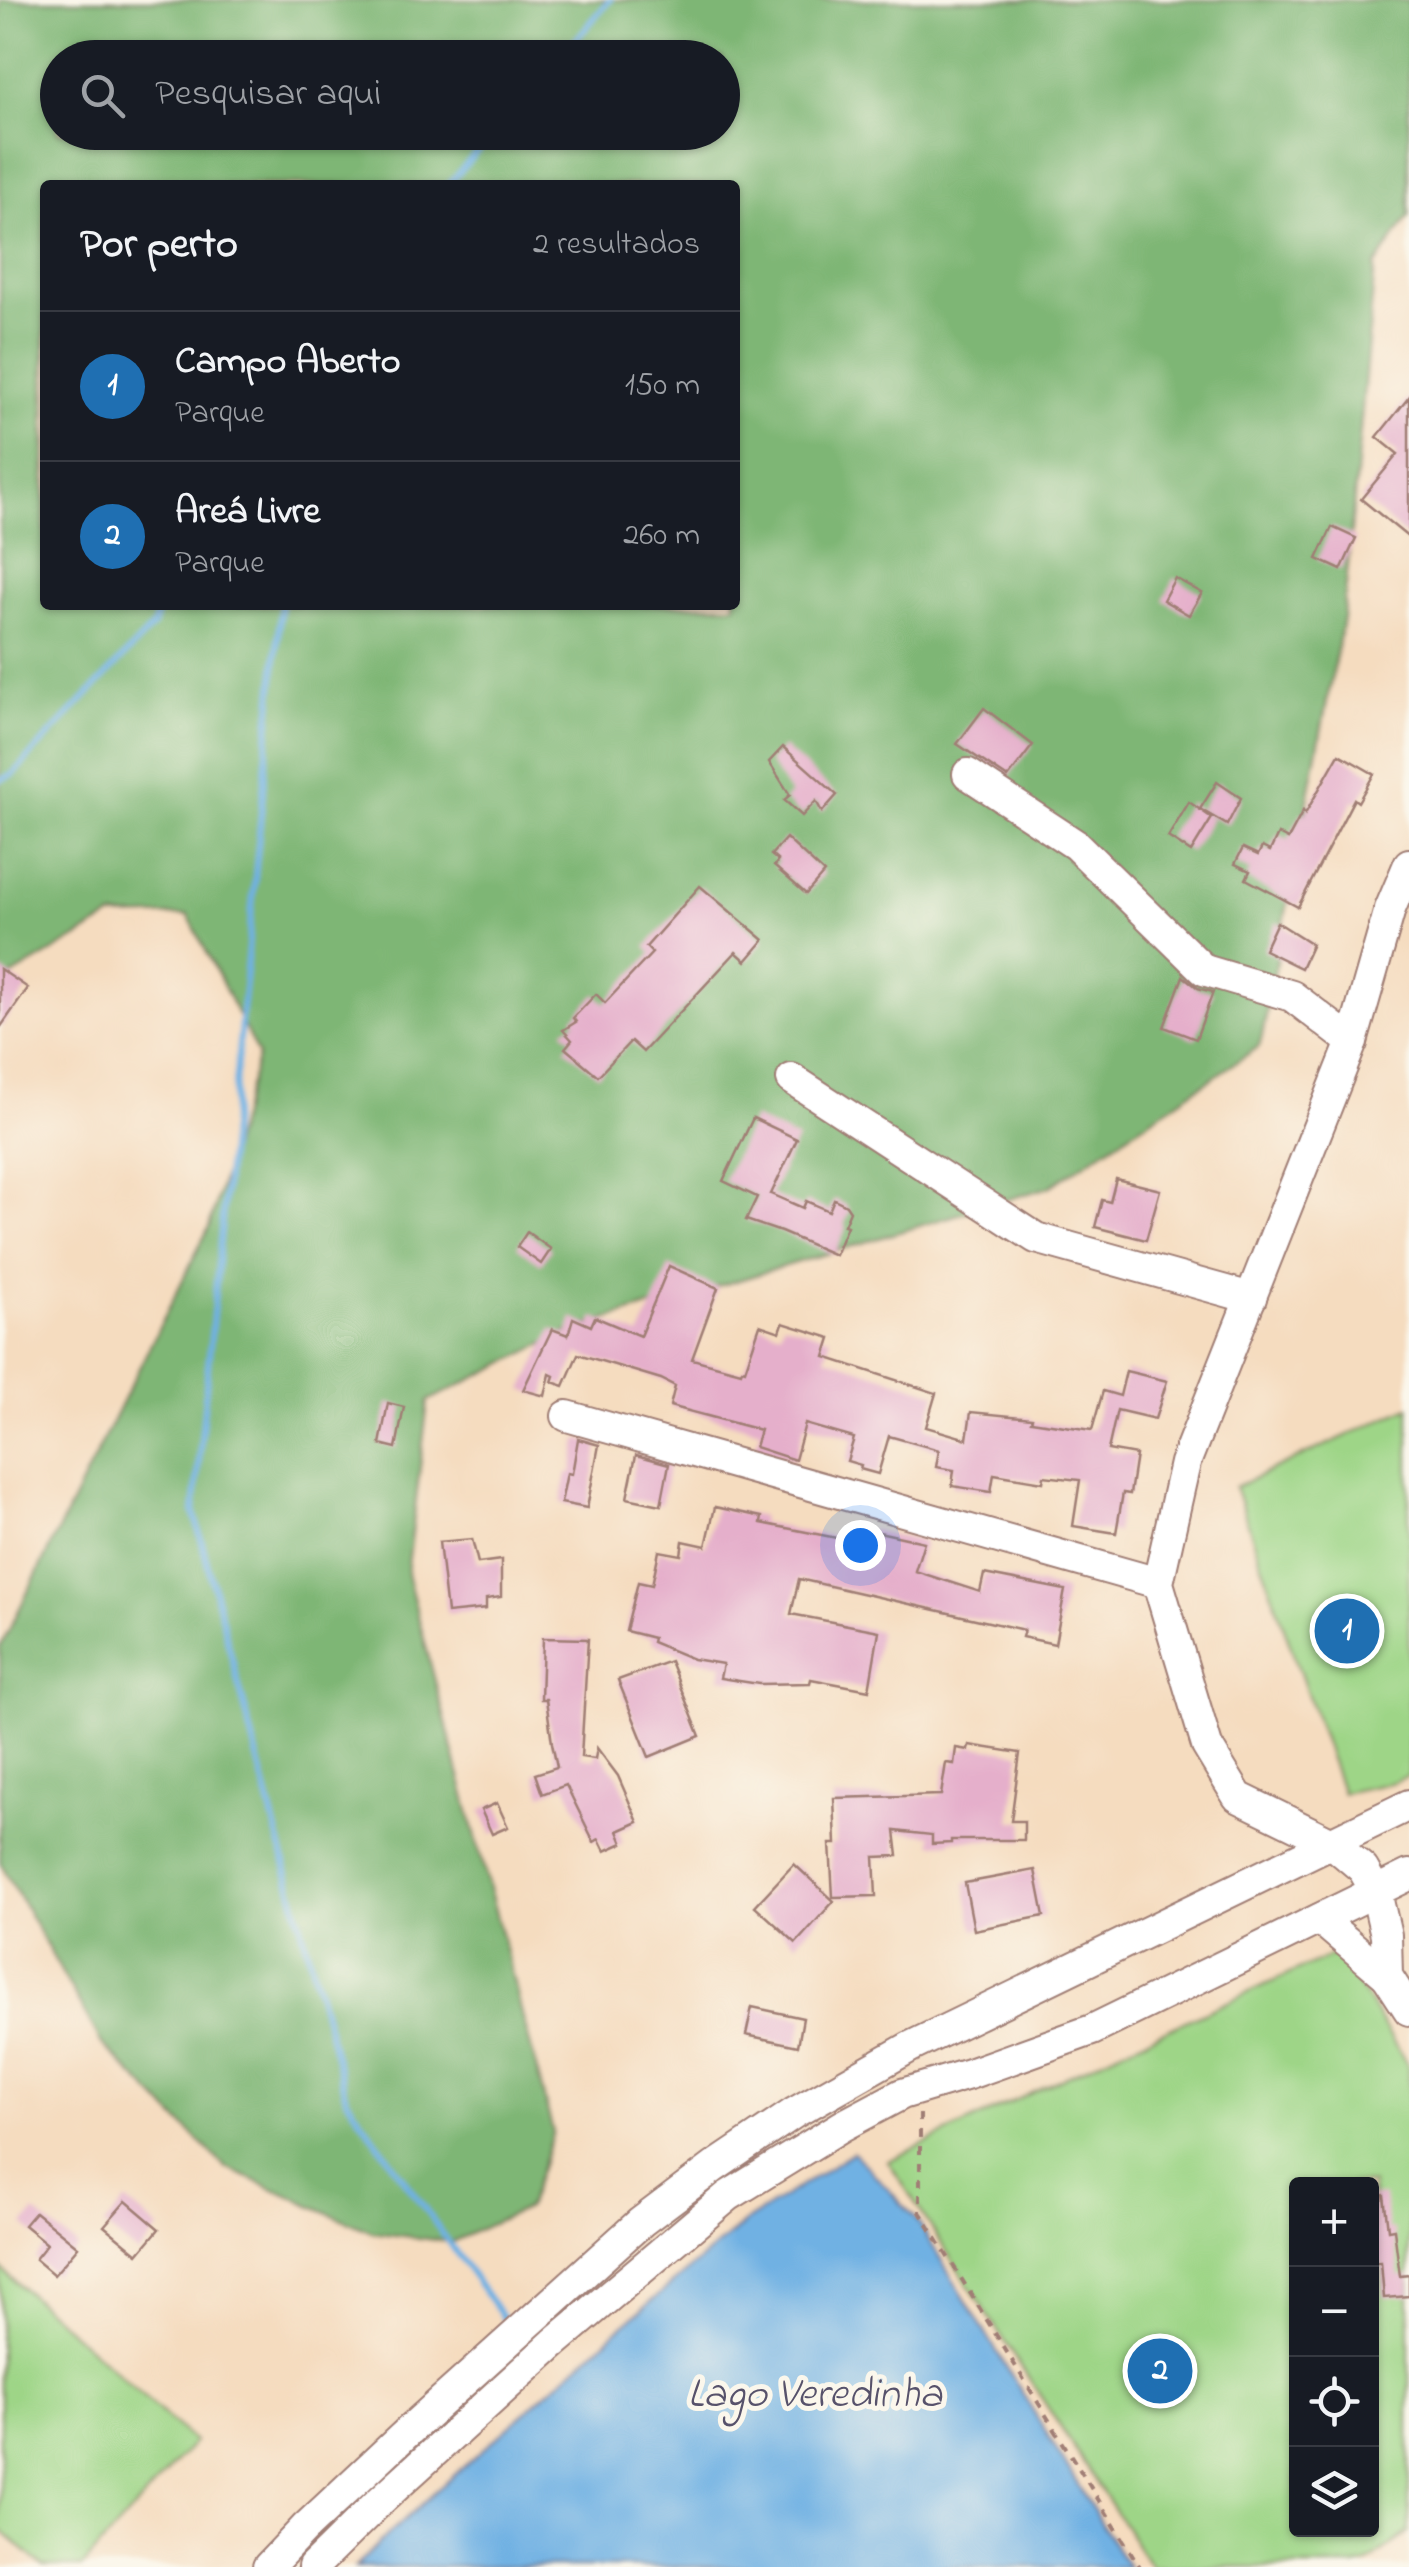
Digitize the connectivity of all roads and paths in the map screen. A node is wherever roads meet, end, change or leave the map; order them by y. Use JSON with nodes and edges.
{"nodes":[{"id":1,"x":968,"y":774,"type":"dead end"},
{"id":2,"x":1409,"y":864,"type":"edge"},
{"id":3,"x":1352,"y":1042,"type":"junction"},
{"id":4,"x":792,"y":1079,"type":"dead end"},
{"id":5,"x":1250,"y":1298,"type":"junction"},
{"id":6,"x":567,"y":1416,"type":"dead end"},
{"id":7,"x":1158,"y":1583,"type":"junction"},
{"id":8,"x":1409,"y":1806,"type":"edge"},
{"id":9,"x":1332,"y":1843,"type":"junction"},
{"id":10,"x":1409,"y":1875,"type":"edge"},
{"id":11,"x":1376,"y":1892,"type":"junction"},
{"id":12,"x":1320,"y":1919,"type":"junction"},
{"id":13,"x":1398,"y":1928,"type":"edge"},
{"id":14,"x":1387,"y":1976,"type":"junction"},
{"id":15,"x":1409,"y":2010,"type":"edge"},
{"id":16,"x":920,"y":2111,"type":"dead end"},
{"id":17,"x":268,"y":2567,"type":"edge"},
{"id":18,"x":313,"y":2567,"type":"edge"},
{"id":19,"x":1140,"y":2567,"type":"edge"}],
"edges":[{"from":1,"to":3,"type":"street"},
{"from":2,"to":3,"type":"street"},
{"from":3,"to":5,"type":"street"},
{"from":4,"to":5,"type":"street"},
{"from":5,"to":7,"type":"street"},
{"from":6,"to":7,"type":"street"},
{"from":7,"to":9,"type":"street"},
{"from":8,"to":9,"type":"street"},
{"from":9,"to":11,"type":"street"},
{"from":9,"to":17,"type":"street"},
{"from":10,"to":11,"type":"street"},
{"from":11,"to":12,"type":"street"},
{"from":11,"to":13,"type":"street"},
{"from":12,"to":14,"type":"street"},
{"from":12,"to":18,"type":"street"},
{"from":13,"to":14,"type":"street"},
{"from":14,"to":15,"type":"street"},
{"from":16,"to":19,"type":"path"}]}
